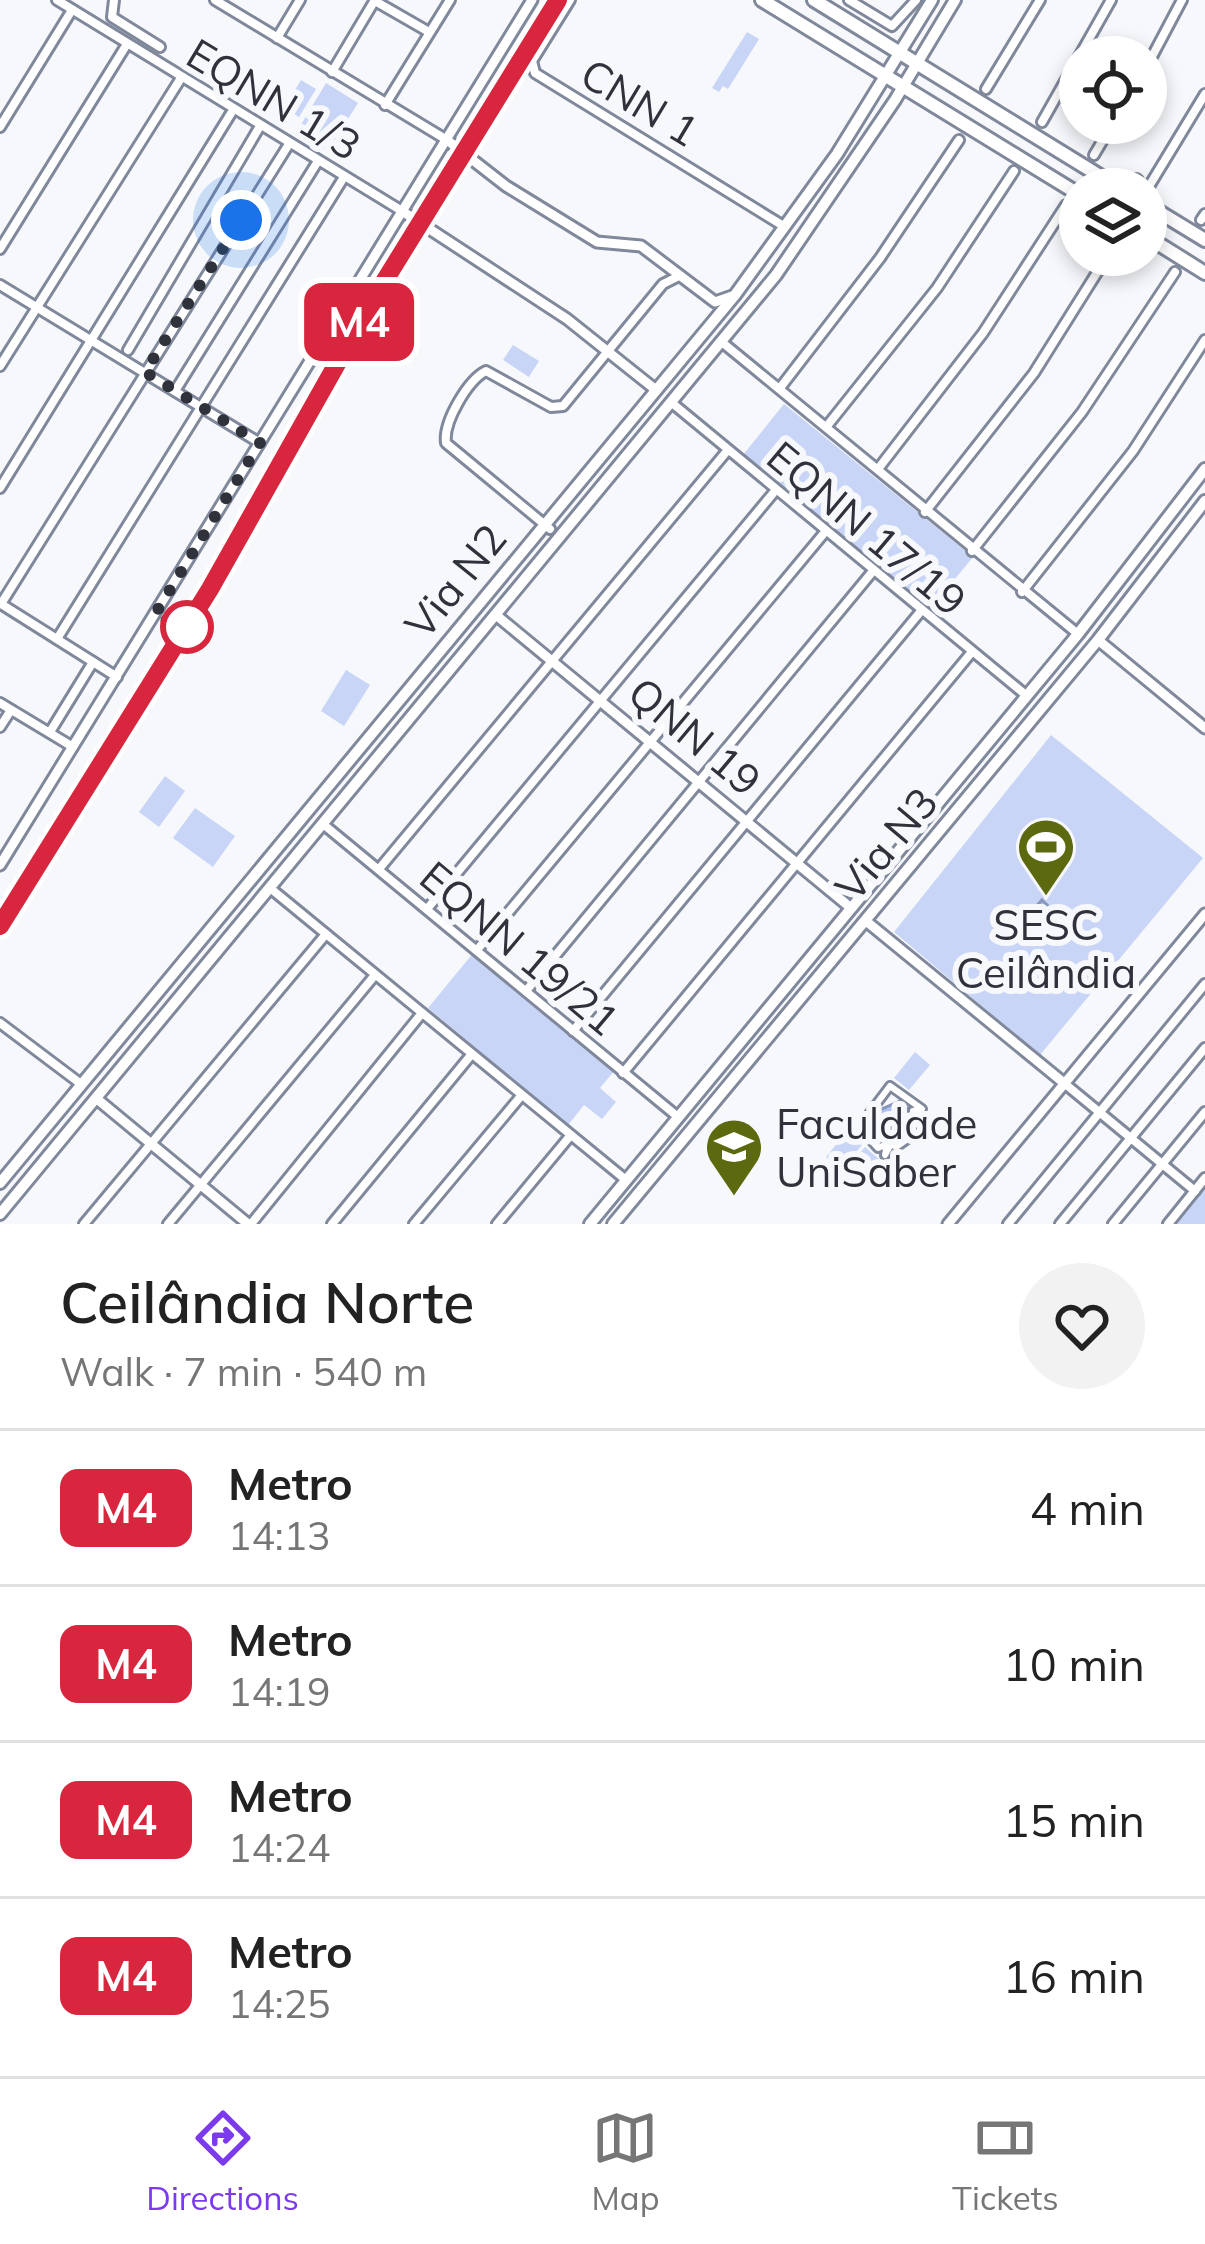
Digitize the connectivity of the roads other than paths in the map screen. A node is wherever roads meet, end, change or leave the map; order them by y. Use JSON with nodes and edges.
{"nodes":[{"id":1,"x":57,"y":0,"type":"edge"},
{"id":2,"x":114,"y":0,"type":"edge"},
{"id":3,"x":301,"y":0,"type":"edge"},
{"id":4,"x":375,"y":0,"type":"edge"},
{"id":5,"x":450,"y":0,"type":"edge"},
{"id":6,"x":532,"y":0,"type":"edge"},
{"id":7,"x":570,"y":0,"type":"edge"},
{"id":8,"x":762,"y":0,"type":"edge"},
{"id":9,"x":814,"y":0,"type":"edge"},
{"id":10,"x":849,"y":0,"type":"edge"},
{"id":11,"x":916,"y":0,"type":"edge"},
{"id":12,"x":932,"y":0,"type":"edge"},
{"id":13,"x":955,"y":0,"type":"edge"},
{"id":14,"x":1040,"y":0,"type":"edge"},
{"id":15,"x":1111,"y":0,"type":"edge"},
{"id":16,"x":1183,"y":0,"type":"edge"},
{"id":17,"x":220,"y":1,"type":"edge"},
{"id":18,"x":72,"y":10,"type":"junction"},
{"id":19,"x":123,"y":24,"type":"junction"},
{"id":20,"x":429,"y":32,"type":"junction"},
{"id":21,"x":1163,"y":36,"type":"edge"},
{"id":22,"x":116,"y":37,"type":"junction"},
{"id":23,"x":277,"y":38,"type":"junction"},
{"id":24,"x":127,"y":44,"type":"junction"},
{"id":25,"x":160,"y":46,"type":"dead end"},
{"id":26,"x":901,"y":53,"type":"junction"},
{"id":27,"x":919,"y":64,"type":"junction"},
{"id":28,"x":332,"y":72,"type":"junction"},
{"id":29,"x":181,"y":77,"type":"junction"},
{"id":30,"x":886,"y":78,"type":"junction"},
{"id":31,"x":904,"y":88,"type":"junction"},
{"id":32,"x":986,"y":88,"type":"dead end"},
{"id":33,"x":1205,"y":94,"type":"edge"},
{"id":34,"x":385,"y":104,"type":"junction"},
{"id":35,"x":233,"y":110,"type":"junction"},
{"id":36,"x":1042,"y":122,"type":"dead end"},
{"id":37,"x":260,"y":126,"type":"junction"},
{"id":38,"x":0,"y":127,"type":"edge"},
{"id":39,"x":447,"y":140,"type":"junction"},
{"id":40,"x":959,"y":140,"type":"dead end"},
{"id":41,"x":289,"y":144,"type":"junction"},
{"id":42,"x":1101,"y":144,"type":"edge"},
{"id":43,"x":837,"y":154,"type":"junction"},
{"id":44,"x":1094,"y":155,"type":"dead end"},
{"id":45,"x":317,"y":161,"type":"junction"},
{"id":46,"x":1110,"y":165,"type":"dead end"},
{"id":47,"x":1086,"y":168,"type":"edge"},
{"id":48,"x":1100,"y":168,"type":"edge"},
{"id":49,"x":1154,"y":168,"type":"edge"},
{"id":50,"x":1014,"y":171,"type":"dead end"},
{"id":51,"x":344,"y":177,"type":"junction"},
{"id":52,"x":1059,"y":182,"type":"edge"},
{"id":53,"x":402,"y":211,"type":"junction"},
{"id":54,"x":1167,"y":217,"type":"edge"},
{"id":55,"x":815,"y":223,"type":"junction"},
{"id":56,"x":1059,"y":226,"type":"edge"},
{"id":57,"x":786,"y":228,"type":"junction"},
{"id":58,"x":1205,"y":240,"type":"edge"},
{"id":59,"x":777,"y":241,"type":"junction"},
{"id":60,"x":0,"y":249,"type":"edge"},
{"id":61,"x":1167,"y":249,"type":"edge"},
{"id":62,"x":1174,"y":272,"type":"dead end"},
{"id":63,"x":1205,"y":273,"type":"edge"},
{"id":64,"x":679,"y":276,"type":"junction"},
{"id":65,"x":1095,"y":276,"type":"edge"},
{"id":66,"x":0,"y":285,"type":"edge"},
{"id":67,"x":734,"y":295,"type":"junction"},
{"id":68,"x":37,"y":307,"type":"junction"},
{"id":69,"x":748,"y":312,"type":"junction"},
{"id":70,"x":1205,"y":340,"type":"edge"},
{"id":71,"x":92,"y":341,"type":"junction"},
{"id":72,"x":723,"y":343,"type":"junction"},
{"id":73,"x":128,"y":350,"type":"dead end"},
{"id":74,"x":608,"y":352,"type":"junction"},
{"id":75,"x":0,"y":366,"type":"edge"},
{"id":76,"x":145,"y":372,"type":"junction"},
{"id":77,"x":780,"y":388,"type":"junction"},
{"id":78,"x":656,"y":390,"type":"junction"},
{"id":79,"x":175,"y":391,"type":"junction"},
{"id":80,"x":672,"y":403,"type":"junction"},
{"id":81,"x":199,"y":406,"type":"junction"},
{"id":82,"x":827,"y":426,"type":"junction"},
{"id":83,"x":260,"y":443,"type":"junction"},
{"id":84,"x":727,"y":451,"type":"junction"},
{"id":85,"x":878,"y":469,"type":"junction"},
{"id":86,"x":1205,"y":473,"type":"edge"},
{"id":87,"x":0,"y":488,"type":"edge"},
{"id":88,"x":775,"y":491,"type":"junction"},
{"id":89,"x":1205,"y":501,"type":"edge"},
{"id":90,"x":1179,"y":507,"type":"junction"},
{"id":91,"x":925,"y":512,"type":"junction"},
{"id":92,"x":547,"y":527,"type":"junction"},
{"id":93,"x":568,"y":529,"type":"junction"},
{"id":94,"x":825,"y":532,"type":"junction"},
{"id":95,"x":529,"y":543,"type":"junction"},
{"id":96,"x":972,"y":550,"type":"junction"},
{"id":97,"x":874,"y":571,"type":"junction"},
{"id":98,"x":1143,"y":584,"type":"junction"},
{"id":99,"x":1022,"y":592,"type":"junction"},
{"id":100,"x":1,"y":604,"type":"edge"},
{"id":101,"x":921,"y":611,"type":"junction"},
{"id":102,"x":497,"y":614,"type":"junction"},
{"id":103,"x":1078,"y":634,"type":"junction"},
{"id":104,"x":57,"y":639,"type":"junction"},
{"id":105,"x":1098,"y":640,"type":"junction"},
{"id":106,"x":970,"y":652,"type":"junction"},
{"id":107,"x":437,"y":656,"type":"junction"},
{"id":108,"x":551,"y":660,"type":"junction"},
{"id":109,"x":93,"y":662,"type":"junction"},
{"id":110,"x":116,"y":677,"type":"junction"},
{"id":111,"x":1040,"y":681,"type":"junction"},
{"id":112,"x":1027,"y":696,"type":"junction"},
{"id":113,"x":601,"y":701,"type":"junction"},
{"id":114,"x":0,"y":703,"type":"edge"},
{"id":115,"x":11,"y":710,"type":"junction"},
{"id":116,"x":405,"y":724,"type":"junction"},
{"id":117,"x":0,"y":727,"type":"edge"},
{"id":118,"x":1205,"y":728,"type":"edge"},
{"id":119,"x":50,"y":733,"type":"junction"},
{"id":120,"x":650,"y":743,"type":"junction"},
{"id":121,"x":362,"y":744,"type":"junction"},
{"id":122,"x":74,"y":747,"type":"junction"},
{"id":123,"x":698,"y":782,"type":"junction"},
{"id":124,"x":974,"y":790,"type":"junction"},
{"id":125,"x":945,"y":796,"type":"junction"},
{"id":126,"x":327,"y":819,"type":"junction"},
{"id":127,"x":748,"y":822,"type":"junction"},
{"id":128,"x":796,"y":861,"type":"junction"},
{"id":129,"x":0,"y":865,"type":"edge"},
{"id":130,"x":379,"y":869,"type":"junction"},
{"id":131,"x":270,"y":888,"type":"junction"},
{"id":132,"x":235,"y":899,"type":"junction"},
{"id":133,"x":878,"y":906,"type":"junction"},
{"id":134,"x":851,"y":908,"type":"junction"},
{"id":135,"x":427,"y":909,"type":"junction"},
{"id":136,"x":1205,"y":914,"type":"edge"},
{"id":137,"x":866,"y":921,"type":"junction"},
{"id":138,"x":326,"y":934,"type":"junction"},
{"id":139,"x":477,"y":950,"type":"junction"},
{"id":140,"x":206,"y":966,"type":"junction"},
{"id":141,"x":801,"y":970,"type":"junction"},
{"id":142,"x":375,"y":975,"type":"junction"},
{"id":143,"x":164,"y":983,"type":"junction"},
{"id":144,"x":1205,"y":984,"type":"edge"},
{"id":145,"x":526,"y":991,"type":"junction"},
{"id":146,"x":422,"y":1013,"type":"junction"},
{"id":147,"x":0,"y":1023,"type":"edge"},
{"id":148,"x":573,"y":1031,"type":"junction"},
{"id":149,"x":771,"y":1034,"type":"junction"},
{"id":150,"x":743,"y":1040,"type":"junction"},
{"id":151,"x":1205,"y":1048,"type":"edge"},
{"id":152,"x":134,"y":1053,"type":"junction"},
{"id":153,"x":471,"y":1055,"type":"junction"},
{"id":154,"x":623,"y":1073,"type":"junction"},
{"id":155,"x":1064,"y":1083,"type":"junction"},
{"id":156,"x":81,"y":1084,"type":"junction"},
{"id":157,"x":521,"y":1096,"type":"junction"},
{"id":158,"x":97,"y":1099,"type":"junction"},
{"id":159,"x":709,"y":1110,"type":"junction"},
{"id":160,"x":1205,"y":1112,"type":"edge"},
{"id":161,"x":1100,"y":1113,"type":"junction"},
{"id":162,"x":57,"y":1115,"type":"junction"},
{"id":163,"x":678,"y":1117,"type":"junction"},
{"id":164,"x":570,"y":1136,"type":"junction"},
{"id":165,"x":1131,"y":1138,"type":"junction"},
{"id":166,"x":909,"y":1141,"type":"joint"},
{"id":167,"x":151,"y":1144,"type":"junction"},
{"id":168,"x":1163,"y":1164,"type":"junction"},
{"id":169,"x":1205,"y":1178,"type":"edge"},
{"id":170,"x":0,"y":1183,"type":"edge"},
{"id":171,"x":623,"y":1183,"type":"junction"},
{"id":172,"x":25,"y":1185,"type":"junction"},
{"id":173,"x":201,"y":1185,"type":"junction"},
{"id":174,"x":1195,"y":1191,"type":"junction"},
{"id":175,"x":0,"y":1195,"type":"edge"},
{"id":176,"x":0,"y":1214,"type":"edge"},
{"id":177,"x":85,"y":1224,"type":"edge"},
{"id":178,"x":168,"y":1224,"type":"edge"},
{"id":179,"x":249,"y":1224,"type":"edge"},
{"id":180,"x":332,"y":1224,"type":"edge"},
{"id":181,"x":414,"y":1224,"type":"edge"},
{"id":182,"x":496,"y":1224,"type":"edge"},
{"id":183,"x":593,"y":1224,"type":"edge"},
{"id":184,"x":614,"y":1224,"type":"edge"},
{"id":185,"x":948,"y":1224,"type":"edge"},
{"id":186,"x":1008,"y":1224,"type":"edge"},
{"id":187,"x":1060,"y":1224,"type":"edge"},
{"id":188,"x":1113,"y":1224,"type":"edge"},
{"id":189,"x":1168,"y":1224,"type":"edge"}],
"edges":[{"from":1,"to":18,"type":"street","name":"EQNN 1/3"},
{"from":2,"to":19,"type":"street"},
{"from":3,"to":23,"type":"street"},
{"from":4,"to":20,"type":"street"},
{"from":4,"to":28,"type":"street"},
{"from":5,"to":20,"type":"street"},
{"from":6,"to":39,"type":"street"},
{"from":7,"to":57,"type":"street","name":"CNN 1"},
{"from":8,"to":30,"type":"main road"},
{"from":9,"to":26,"type":"main road"},
{"from":10,"to":11,"type":"street"},
{"from":12,"to":26,"type":"main road"},
{"from":13,"to":27,"type":"main road"},
{"from":14,"to":32,"type":"street"},
{"from":15,"to":36,"type":"street"},
{"from":16,"to":21,"type":"street"},
{"from":17,"to":23,"type":"street","name":"EQNN 1/3"},
{"from":18,"to":22,"type":"street","name":"EQNN 1/3"},
{"from":18,"to":38,"type":"street"},
{"from":19,"to":22,"type":"street"},
{"from":19,"to":25,"type":"street","name":"EQNN 1/3"},
{"from":20,"to":34,"type":"street"},
{"from":22,"to":24,"type":"street","name":"EQNN 1/3"},
{"from":23,"to":28,"type":"street","name":"EQNN 1/3"},
{"from":24,"to":29,"type":"street","name":"EQNN 1/3"},
{"from":24,"to":60,"type":"street"},
{"from":26,"to":27,"type":"main road"},
{"from":26,"to":30,"type":"main road"},
{"from":27,"to":31,"type":"main road"},
{"from":27,"to":47,"type":"main road"},
{"from":28,"to":34,"type":"street","name":"EQNN 1/3"},
{"from":29,"to":35,"type":"street","name":"EQNN 1/3"},
{"from":29,"to":68,"type":"street"},
{"from":30,"to":31,"type":"main road"},
{"from":30,"to":43,"type":"main road"},
{"from":31,"to":52,"type":"main road"},
{"from":31,"to":55,"type":"main road"},
{"from":33,"to":49,"type":"street"},
{"from":34,"to":39,"type":"street","name":"EQNN 1/3"},
{"from":35,"to":37,"type":"street","name":"EQNN 1/3"},
{"from":35,"to":71,"type":"street"},
{"from":37,"to":41,"type":"street","name":"EQNN 1/3"},
{"from":37,"to":73,"type":"street"},
{"from":39,"to":53,"type":"street"},
{"from":39,"to":64,"type":"street"},
{"from":40,"to":77,"type":"street"},
{"from":41,"to":45,"type":"street","name":"EQNN 1/3"},
{"from":41,"to":76,"type":"street"},
{"from":42,"to":44,"type":"street"},
{"from":43,"to":55,"type":"main road"},
{"from":43,"to":57,"type":"main road"},
{"from":45,"to":51,"type":"street","name":"EQNN 1/3"},
{"from":45,"to":79,"type":"street"},
{"from":46,"to":48,"type":"main road"},
{"from":50,"to":82,"type":"street"},
{"from":51,"to":53,"type":"street","name":"EQNN 1/3"},
{"from":51,"to":81,"type":"street"},
{"from":53,"to":74,"type":"street"},
{"from":53,"to":83,"type":"street"},
{"from":54,"to":58,"type":"main road"},
{"from":55,"to":69,"type":"main road"},
{"from":56,"to":85,"type":"street"},
{"from":57,"to":59,"type":"main road"},
{"from":59,"to":67,"type":"main road"},
{"from":59,"to":69,"type":"main road"},
{"from":61,"to":63,"type":"main road"},
{"from":62,"to":96,"type":"street"},
{"from":64,"to":67,"type":"street"},
{"from":64,"to":74,"type":"street"},
{"from":65,"to":91,"type":"street"},
{"from":66,"to":68,"type":"street"},
{"from":67,"to":78,"type":"main road"},
{"from":68,"to":71,"type":"street"},
{"from":68,"to":75,"type":"street"},
{"from":69,"to":72,"type":"main road"},
{"from":70,"to":99,"type":"street"},
{"from":71,"to":76,"type":"street"},
{"from":71,"to":87,"type":"street"},
{"from":72,"to":77,"type":"street","name":"EQNN 17/19"},
{"from":72,"to":80,"type":"main road"},
{"from":74,"to":78,"type":"street"},
{"from":74,"to":92,"type":"street"},
{"from":76,"to":79,"type":"street"},
{"from":76,"to":100,"type":"street"},
{"from":77,"to":82,"type":"street","name":"EQNN 17/19"},
{"from":78,"to":92,"type":"main road","name":"Via N2"},
{"from":79,"to":81,"type":"street"},
{"from":80,"to":84,"type":"street","name":"EQNN 17/19"},
{"from":80,"to":93,"type":"main road"},
{"from":81,"to":83,"type":"street"},
{"from":81,"to":104,"type":"street"},
{"from":82,"to":85,"type":"street","name":"EQNN 17/19"},
{"from":83,"to":110,"type":"street"},
{"from":84,"to":88,"type":"street","name":"EQNN 17/19"},
{"from":84,"to":108,"type":"street"},
{"from":85,"to":91,"type":"street","name":"EQNN 17/19"},
{"from":86,"to":89,"type":"main road"},
{"from":86,"to":90,"type":"main road"},
{"from":88,"to":94,"type":"street","name":"EQNN 17/19"},
{"from":88,"to":113,"type":"street"},
{"from":89,"to":98,"type":"main road","name":"Via N3"},
{"from":90,"to":98,"type":"main road"},
{"from":90,"to":103,"type":"main road"},
{"from":91,"to":96,"type":"street","name":"EQNN 17/19"},
{"from":92,"to":93,"type":"main road"},
{"from":92,"to":95,"type":"main road","name":"Via N2"},
{"from":93,"to":102,"type":"main road"},
{"from":94,"to":97,"type":"street","name":"EQNN 17/19"},
{"from":94,"to":120,"type":"street"},
{"from":95,"to":102,"type":"main road"},
{"from":95,"to":107,"type":"main road","name":"Via N2"},
{"from":96,"to":99,"type":"street","name":"EQNN 17/19"},
{"from":97,"to":101,"type":"street","name":"EQNN 17/19"},
{"from":97,"to":123,"type":"street"},
{"from":98,"to":105,"type":"main road","name":"Via N3"},
{"from":99,"to":103,"type":"street","name":"EQNN 17/19"},
{"from":100,"to":104,"type":"street"},
{"from":101,"to":106,"type":"street","name":"EQNN 17/19"},
{"from":101,"to":127,"type":"street"},
{"from":102,"to":108,"type":"street","name":"QNN 19"},
{"from":102,"to":116,"type":"main road"},
{"from":103,"to":111,"type":"main road"},
{"from":104,"to":109,"type":"street"},
{"from":105,"to":118,"type":"street"},
{"from":105,"to":124,"type":"main road","name":"Via N3"},
{"from":106,"to":112,"type":"street","name":"EQNN 17/19"},
{"from":106,"to":128,"type":"street"},
{"from":107,"to":116,"type":"main road"},
{"from":107,"to":121,"type":"main road","name":"Via N2"},
{"from":108,"to":113,"type":"street","name":"QNN 19"},
{"from":108,"to":130,"type":"street"},
{"from":109,"to":110,"type":"street"},
{"from":109,"to":119,"type":"street"},
{"from":110,"to":122,"type":"street"},
{"from":111,"to":112,"type":"main road"},
{"from":111,"to":124,"type":"main road"},
{"from":112,"to":125,"type":"main road"},
{"from":113,"to":120,"type":"street","name":"QNN 19"},
{"from":113,"to":135,"type":"street"},
{"from":114,"to":115,"type":"street"},
{"from":115,"to":117,"type":"street"},
{"from":115,"to":119,"type":"street"},
{"from":116,"to":126,"type":"main road"},
{"from":119,"to":122,"type":"street"},
{"from":120,"to":123,"type":"street","name":"QNN 19"},
{"from":120,"to":139,"type":"street"},
{"from":121,"to":126,"type":"main road"},
{"from":121,"to":132,"type":"main road","name":"Via N2"},
{"from":122,"to":129,"type":"street"},
{"from":123,"to":127,"type":"street","name":"QNN 19"},
{"from":123,"to":145,"type":"street"},
{"from":124,"to":133,"type":"main road","name":"Via N3"},
{"from":125,"to":133,"type":"main road"},
{"from":125,"to":134,"type":"main road"},
{"from":126,"to":130,"type":"street","name":"EQNN 19/21"},
{"from":126,"to":131,"type":"main road"},
{"from":127,"to":128,"type":"street","name":"QNN 19"},
{"from":127,"to":148,"type":"street"},
{"from":128,"to":134,"type":"street","name":"QNN 19"},
{"from":128,"to":154,"type":"street"},
{"from":130,"to":135,"type":"street","name":"EQNN 19/21"},
{"from":131,"to":138,"type":"street"},
{"from":131,"to":140,"type":"main road"},
{"from":132,"to":140,"type":"main road"},
{"from":132,"to":143,"type":"main road","name":"Via N2"},
{"from":133,"to":137,"type":"main road","name":"Via N3"},
{"from":134,"to":141,"type":"main road"},
{"from":135,"to":139,"type":"street","name":"EQNN 19/21"},
{"from":136,"to":155,"type":"street"},
{"from":137,"to":149,"type":"main road","name":"Via N3"},
{"from":137,"to":155,"type":"street"},
{"from":138,"to":142,"type":"street"},
{"from":138,"to":167,"type":"street"},
{"from":139,"to":145,"type":"street","name":"EQNN 19/21"},
{"from":140,"to":152,"type":"main road"},
{"from":141,"to":149,"type":"main road"},
{"from":141,"to":150,"type":"main road"},
{"from":142,"to":146,"type":"street"},
{"from":142,"to":173,"type":"street"},
{"from":143,"to":152,"type":"main road"},
{"from":143,"to":156,"type":"main road","name":"Via N2"},
{"from":144,"to":161,"type":"street"},
{"from":145,"to":148,"type":"street","name":"EQNN 19/21"},
{"from":146,"to":153,"type":"street"},
{"from":146,"to":179,"type":"street"},
{"from":147,"to":156,"type":"street"},
{"from":148,"to":154,"type":"street","name":"EQNN 19/21"},
{"from":149,"to":159,"type":"main road","name":"Via N3"},
{"from":150,"to":159,"type":"main road"},
{"from":150,"to":163,"type":"main road"},
{"from":151,"to":165,"type":"street"},
{"from":152,"to":158,"type":"main road"},
{"from":153,"to":157,"type":"street"},
{"from":153,"to":180,"type":"street"},
{"from":154,"to":163,"type":"street","name":"EQNN 19/21"},
{"from":155,"to":161,"type":"street"},
{"from":155,"to":185,"type":"street"},
{"from":156,"to":162,"type":"main road","name":"Via N2"},
{"from":157,"to":164,"type":"street"},
{"from":157,"to":181,"type":"street"},
{"from":158,"to":167,"type":"street"},
{"from":158,"to":172,"type":"main road"},
{"from":159,"to":184,"type":"main road","name":"Via N3"},
{"from":160,"to":168,"type":"street"},
{"from":161,"to":165,"type":"street"},
{"from":161,"to":186,"type":"street"},
{"from":162,"to":170,"type":"main road","name":"Via N2"},
{"from":162,"to":172,"type":"main road"},
{"from":163,"to":171,"type":"main road"},
{"from":164,"to":171,"type":"street"},
{"from":164,"to":182,"type":"street"},
{"from":165,"to":168,"type":"street"},
{"from":165,"to":187,"type":"street"},
{"from":166,"to":166,"type":"street"},
{"from":167,"to":173,"type":"street"},
{"from":167,"to":177,"type":"street"},
{"from":168,"to":174,"type":"street"},
{"from":168,"to":188,"type":"street"},
{"from":169,"to":174,"type":"street"},
{"from":171,"to":183,"type":"main road"},
{"from":172,"to":176,"type":"main road"},
{"from":173,"to":178,"type":"street"},
{"from":173,"to":179,"type":"street"},
{"from":174,"to":189,"type":"street"},
{"from":175,"to":176,"type":"main road"}]}
